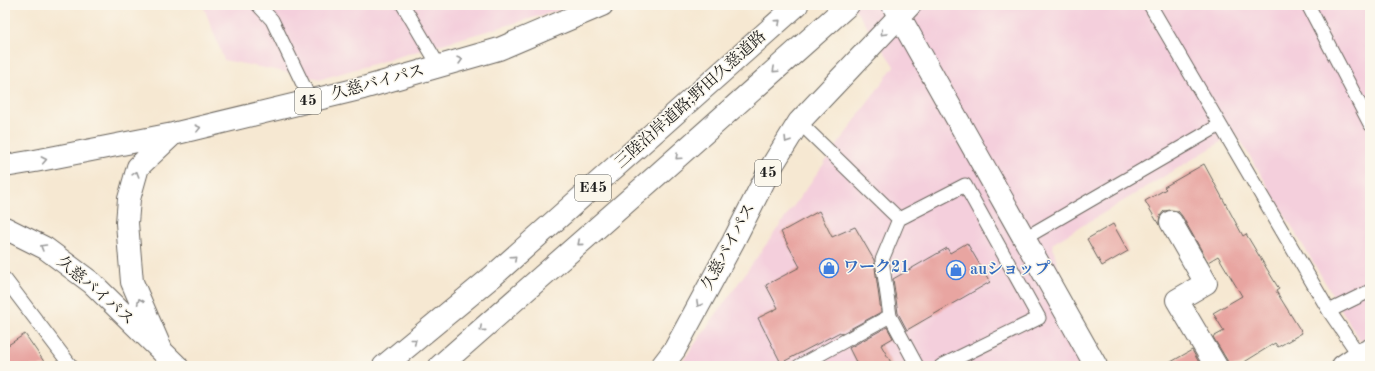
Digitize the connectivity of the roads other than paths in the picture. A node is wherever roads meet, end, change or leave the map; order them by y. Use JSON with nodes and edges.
{"nodes":[{"id":1,"x":258,"y":5,"type":"edge"},
{"id":2,"x":403,"y":5,"type":"edge"},
{"id":3,"x":602,"y":5,"type":"edge"},
{"id":4,"x":797,"y":5,"type":"edge"},
{"id":5,"x":1150,"y":5,"type":"edge"},
{"id":6,"x":1308,"y":5,"type":"edge"},
{"id":7,"x":847,"y":6,"type":"edge"},
{"id":8,"x":901,"y":8,"type":"edge"},
{"id":9,"x":439,"y":66,"type":"junction"},
{"id":10,"x":311,"y":101,"type":"junction"},
{"id":11,"x":799,"y":122,"type":"junction"},
{"id":12,"x":1370,"y":124,"type":"edge"},
{"id":13,"x":1220,"y":125,"type":"junction"},
{"id":14,"x":173,"y":134,"type":"junction"},
{"id":15,"x":5,"y":166,"type":"edge"},
{"id":16,"x":899,"y":220,"type":"junction"},
{"id":17,"x":1171,"y":222,"type":"dead end"},
{"id":18,"x":5,"y":228,"type":"edge"},
{"id":19,"x":1025,"y":238,"type":"junction"},
{"id":20,"x":5,"y":278,"type":"edge"},
{"id":21,"x":1370,"y":291,"type":"edge"},
{"id":22,"x":1329,"y":311,"type":"junction"},
{"id":23,"x":890,"y":316,"type":"junction"},
{"id":24,"x":161,"y":349,"type":"junction"},
{"id":25,"x":1357,"y":357,"type":"edge"},
{"id":26,"x":71,"y":366,"type":"edge"},
{"id":27,"x":177,"y":366,"type":"edge"},
{"id":28,"x":384,"y":366,"type":"edge"},
{"id":29,"x":440,"y":366,"type":"edge"},
{"id":30,"x":662,"y":366,"type":"edge"},
{"id":31,"x":799,"y":366,"type":"edge"},
{"id":32,"x":917,"y":366,"type":"edge"},
{"id":33,"x":942,"y":366,"type":"edge"},
{"id":34,"x":1096,"y":366,"type":"edge"},
{"id":35,"x":1216,"y":366,"type":"edge"}],
"edges":[{"from":1,"to":10,"type":"lane"},
{"from":2,"to":9,"type":"lane"},
{"from":9,"to":3,"type":"main road","name":"久慈バイパス","number":"45","one_way":true},
{"from":28,"to":4,"type":"main road","name":"三陸沿岸道路;野田久慈道路","number":"E45","one_way":true},
{"from":5,"to":13,"type":"lane"},
{"from":6,"to":12,"type":"lane"},
{"from":7,"to":29,"type":"main road","name":"三陸沿岸道路;野田久慈道路","number":"E45","one_way":true},
{"from":8,"to":11,"type":"main road","name":"久慈バイパス","number":"45","one_way":true},
{"from":8,"to":19,"type":"main road"},
{"from":9,"to":10,"type":"main road","name":"久慈バイパス","number":"45"},
{"from":14,"to":10,"type":"main road","name":"久慈バイパス","number":"45","one_way":true},
{"from":11,"to":16,"type":"lane"},
{"from":11,"to":30,"type":"main road","name":"久慈バイパス","number":"45","one_way":true},
{"from":13,"to":19,"type":"lane"},
{"from":13,"to":22,"type":"lane"},
{"from":15,"to":14,"type":"main road","name":"久慈バイパス","number":"45","one_way":true},
{"from":24,"to":14,"type":"main road","number":"45","one_way":true},
{"from":16,"to":23,"type":"lane"},
{"from":16,"to":33,"type":"lane"},
{"from":17,"to":35,"type":"main road"},
{"from":24,"to":18,"type":"main road","name":"久慈バイパス","number":"45","one_way":true},
{"from":19,"to":34,"type":"main road"},
{"from":20,"to":26,"type":"lane"},
{"from":21,"to":22,"type":"lane"},
{"from":22,"to":25,"type":"lane"},
{"from":23,"to":31,"type":"lane"},
{"from":23,"to":32,"type":"lane"},
{"from":24,"to":27,"type":"main road","name":"久慈バイパス","number":"45"}]}
